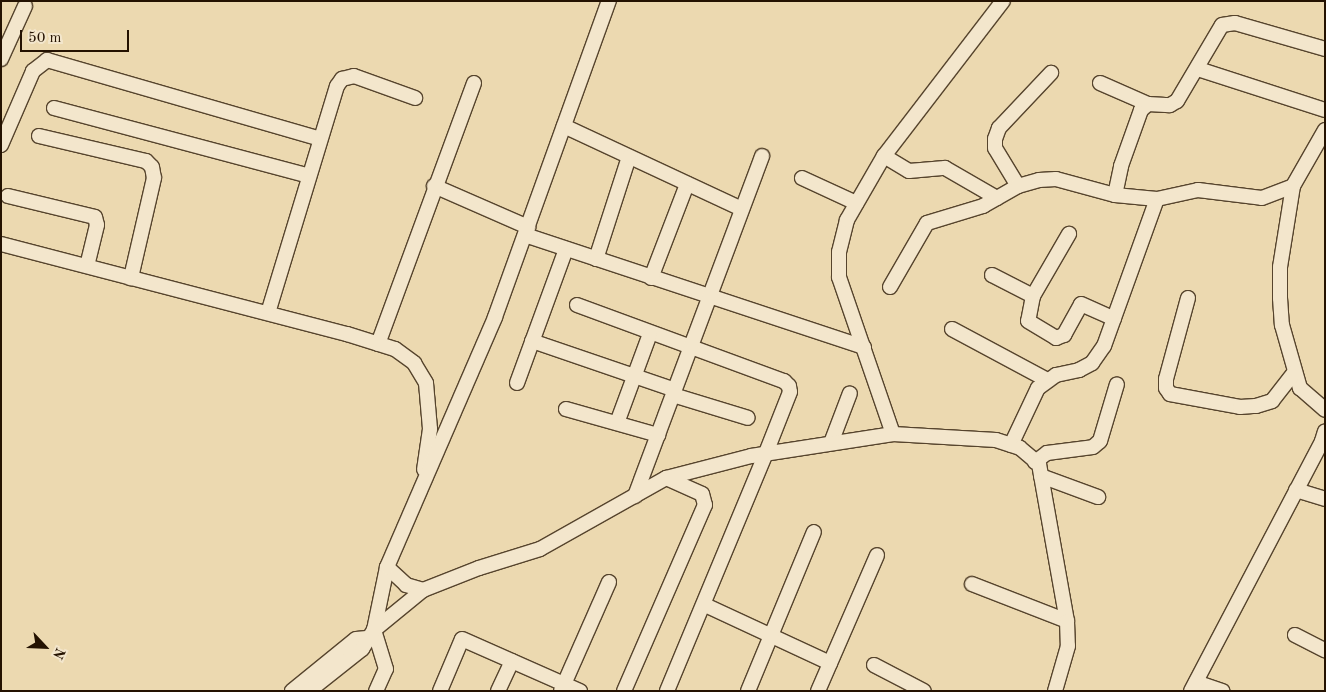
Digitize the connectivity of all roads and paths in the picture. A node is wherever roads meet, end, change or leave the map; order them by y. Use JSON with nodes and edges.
{"nodes":[{"id":1,"x":609,"y":1,"type":"edge"},
{"id":2,"x":1003,"y":1,"type":"edge"},
{"id":3,"x":24,"y":6,"type":"dead end"},
{"id":4,"x":1325,"y":49,"type":"edge"},
{"id":5,"x":1,"y":59,"type":"edge"},
{"id":6,"x":1198,"y":69,"type":"junction"},
{"id":7,"x":1051,"y":73,"type":"dead end"},
{"id":8,"x":474,"y":83,"type":"dead end"},
{"id":9,"x":1100,"y":83,"type":"dead end"},
{"id":10,"x":415,"y":98,"type":"dead end"},
{"id":11,"x":1148,"y":104,"type":"junction"},
{"id":12,"x":54,"y":108,"type":"dead end"},
{"id":13,"x":1325,"y":110,"type":"edge"},
{"id":14,"x":564,"y":126,"type":"junction"},
{"id":15,"x":1325,"y":130,"type":"edge"},
{"id":16,"x":39,"y":136,"type":"dead end"},
{"id":17,"x":320,"y":139,"type":"junction"},
{"id":18,"x":1,"y":145,"type":"edge"},
{"id":19,"x":762,"y":156,"type":"dead end"},
{"id":20,"x":884,"y":156,"type":"junction"},
{"id":21,"x":629,"y":157,"type":"junction"},
{"id":22,"x":309,"y":176,"type":"junction"},
{"id":23,"x":802,"y":178,"type":"dead end"},
{"id":24,"x":687,"y":184,"type":"junction"},
{"id":25,"x":434,"y":186,"type":"junction"},
{"id":26,"x":1018,"y":186,"type":"junction"},
{"id":27,"x":1292,"y":186,"type":"junction"},
{"id":28,"x":1115,"y":195,"type":"junction"},
{"id":29,"x":8,"y":196,"type":"dead end"},
{"id":30,"x":997,"y":198,"type":"junction"},
{"id":31,"x":1157,"y":199,"type":"junction"},
{"id":32,"x":856,"y":203,"type":"junction"},
{"id":33,"x":742,"y":209,"type":"junction"},
{"id":34,"x":527,"y":231,"type":"junction"},
{"id":35,"x":1069,"y":234,"type":"dead end"},
{"id":36,"x":1,"y":244,"type":"edge"},
{"id":37,"x":566,"y":249,"type":"junction"},
{"id":38,"x":596,"y":259,"type":"junction"},
{"id":39,"x":87,"y":266,"type":"junction"},
{"id":40,"x":992,"y":275,"type":"dead end"},
{"id":41,"x":131,"y":278,"type":"junction"},
{"id":42,"x":651,"y":278,"type":"junction"},
{"id":43,"x":890,"y":286,"type":"dead end"},
{"id":44,"x":1033,"y":296,"type":"junction"},
{"id":45,"x":709,"y":297,"type":"junction"},
{"id":46,"x":1188,"y":298,"type":"dead end"},
{"id":47,"x":577,"y":305,"type":"dead end"},
{"id":48,"x":268,"y":313,"type":"junction"},
{"id":49,"x":1114,"y":319,"type":"junction"},
{"id":50,"x":952,"y":329,"type":"dead end"},
{"id":51,"x":650,"y":334,"type":"junction"},
{"id":52,"x":532,"y":341,"type":"junction"},
{"id":53,"x":378,"y":344,"type":"junction"},
{"id":54,"x":864,"y":347,"type":"junction"},
{"id":55,"x":690,"y":348,"type":"junction"},
{"id":56,"x":1294,"y":372,"type":"junction"},
{"id":57,"x":634,"y":376,"type":"junction"},
{"id":58,"x":1047,"y":380,"type":"junction"},
{"id":59,"x":517,"y":383,"type":"dead end"},
{"id":60,"x":1117,"y":384,"type":"dead end"},
{"id":61,"x":674,"y":392,"type":"junction"},
{"id":62,"x":850,"y":393,"type":"dead end"},
{"id":63,"x":566,"y":409,"type":"dead end"},
{"id":64,"x":1325,"y":410,"type":"edge"},
{"id":65,"x":748,"y":418,"type":"dead end"},
{"id":66,"x":617,"y":424,"type":"junction"},
{"id":67,"x":1325,"y":431,"type":"edge"},
{"id":68,"x":893,"y":434,"type":"junction"},
{"id":69,"x":658,"y":435,"type":"junction"},
{"id":70,"x":831,"y":443,"type":"junction"},
{"id":71,"x":1011,"y":445,"type":"junction"},
{"id":72,"x":766,"y":453,"type":"junction"},
{"id":73,"x":1036,"y":462,"type":"junction"},
{"id":74,"x":1041,"y":476,"type":"junction"},
{"id":75,"x":666,"y":478,"type":"junction"},
{"id":76,"x":421,"y":485,"type":"junction"},
{"id":77,"x":1296,"y":490,"type":"junction"},
{"id":78,"x":635,"y":496,"type":"junction"},
{"id":79,"x":1098,"y":497,"type":"dead end"},
{"id":80,"x":1325,"y":499,"type":"edge"},
{"id":81,"x":814,"y":532,"type":"dead end"},
{"id":82,"x":876,"y":555,"type":"dead end"},
{"id":83,"x":387,"y":567,"type":"junction"},
{"id":84,"x":609,"y":582,"type":"dead end"},
{"id":85,"x":972,"y":584,"type":"dead end"},
{"id":86,"x":423,"y":590,"type":"junction"},
{"id":87,"x":705,"y":605,"type":"junction"},
{"id":88,"x":1068,"y":621,"type":"junction"},
{"id":89,"x":371,"y":634,"type":"junction"},
{"id":90,"x":771,"y":635,"type":"junction"},
{"id":91,"x":1295,"y":635,"type":"dead end"},
{"id":92,"x":1325,"y":650,"type":"edge"},
{"id":93,"x":512,"y":661,"type":"junction"},
{"id":94,"x":830,"y":663,"type":"junction"},
{"id":95,"x":874,"y":665,"type":"dead end"},
{"id":96,"x":1193,"y":686,"type":"edge"},
{"id":97,"x":563,"y":687,"type":"edge"},
{"id":98,"x":292,"y":691,"type":"edge"},
{"id":99,"x":309,"y":691,"type":"edge"},
{"id":100,"x":376,"y":691,"type":"edge"},
{"id":101,"x":440,"y":691,"type":"edge"},
{"id":102,"x":498,"y":691,"type":"edge"},
{"id":103,"x":580,"y":691,"type":"edge"},
{"id":104,"x":624,"y":691,"type":"edge"},
{"id":105,"x":667,"y":691,"type":"edge"},
{"id":106,"x":748,"y":691,"type":"edge"},
{"id":107,"x":818,"y":691,"type":"edge"},
{"id":108,"x":924,"y":691,"type":"edge"},
{"id":109,"x":1055,"y":691,"type":"edge"},
{"id":110,"x":1222,"y":691,"type":"edge"}],
"edges":[{"from":1,"to":14,"type":"street"},
{"from":2,"to":20,"type":"street"},
{"from":3,"to":5,"type":"street"},
{"from":4,"to":6,"type":"street"},
{"from":6,"to":11,"type":"street"},
{"from":6,"to":13,"type":"street"},
{"from":7,"to":26,"type":"street"},
{"from":8,"to":25,"type":"street"},
{"from":9,"to":11,"type":"street"},
{"from":10,"to":17,"type":"street"},
{"from":11,"to":28,"type":"street"},
{"from":12,"to":22,"type":"street"},
{"from":14,"to":21,"type":"street"},
{"from":14,"to":34,"type":"street"},
{"from":15,"to":27,"type":"street"},
{"from":16,"to":41,"type":"street"},
{"from":17,"to":18,"type":"street"},
{"from":17,"to":22,"type":"street"},
{"from":19,"to":33,"type":"street"},
{"from":20,"to":30,"type":"street"},
{"from":20,"to":32,"type":"street"},
{"from":21,"to":24,"type":"street"},
{"from":21,"to":38,"type":"street"},
{"from":22,"to":48,"type":"street"},
{"from":23,"to":32,"type":"street"},
{"from":24,"to":33,"type":"street"},
{"from":24,"to":42,"type":"street"},
{"from":25,"to":34,"type":"street"},
{"from":25,"to":53,"type":"street"},
{"from":26,"to":28,"type":"street"},
{"from":26,"to":30,"type":"street"},
{"from":27,"to":31,"type":"street"},
{"from":27,"to":56,"type":"street"},
{"from":28,"to":31,"type":"street"},
{"from":29,"to":39,"type":"street"},
{"from":30,"to":43,"type":"street"},
{"from":31,"to":49,"type":"street"},
{"from":32,"to":54,"type":"street"},
{"from":33,"to":45,"type":"street"},
{"from":34,"to":37,"type":"street"},
{"from":34,"to":76,"type":"street"},
{"from":35,"to":44,"type":"street"},
{"from":36,"to":39,"type":"street"},
{"from":37,"to":38,"type":"street"},
{"from":37,"to":52,"type":"street"},
{"from":38,"to":42,"type":"street"},
{"from":39,"to":41,"type":"street"},
{"from":40,"to":44,"type":"street"},
{"from":41,"to":48,"type":"street"},
{"from":42,"to":45,"type":"street"},
{"from":44,"to":49,"type":"street"},
{"from":45,"to":54,"type":"street"},
{"from":45,"to":55,"type":"street"},
{"from":46,"to":56,"type":"street"},
{"from":47,"to":51,"type":"street"},
{"from":48,"to":53,"type":"street"},
{"from":49,"to":58,"type":"street"},
{"from":50,"to":58,"type":"street"},
{"from":51,"to":55,"type":"street"},
{"from":51,"to":57,"type":"street"},
{"from":52,"to":57,"type":"street"},
{"from":52,"to":59,"type":"street"},
{"from":53,"to":76,"type":"street"},
{"from":54,"to":68,"type":"street"},
{"from":55,"to":61,"type":"street"},
{"from":55,"to":72,"type":"street"},
{"from":56,"to":64,"type":"street"},
{"from":57,"to":61,"type":"street"},
{"from":57,"to":66,"type":"street"},
{"from":58,"to":71,"type":"street"},
{"from":60,"to":73,"type":"street"},
{"from":61,"to":65,"type":"street"},
{"from":61,"to":69,"type":"street"},
{"from":62,"to":70,"type":"street"},
{"from":63,"to":66,"type":"street"},
{"from":66,"to":69,"type":"street"},
{"from":67,"to":77,"type":"street"},
{"from":68,"to":70,"type":"street"},
{"from":68,"to":71,"type":"street"},
{"from":69,"to":78,"type":"street"},
{"from":70,"to":72,"type":"street"},
{"from":71,"to":73,"type":"street"},
{"from":72,"to":75,"type":"street"},
{"from":72,"to":87,"type":"street"},
{"from":73,"to":74,"type":"street"},
{"from":74,"to":79,"type":"street"},
{"from":74,"to":88,"type":"street"},
{"from":75,"to":78,"type":"street"},
{"from":75,"to":104,"type":"street"},
{"from":76,"to":83,"type":"street"},
{"from":77,"to":80,"type":"street"},
{"from":77,"to":96,"type":"street"},
{"from":78,"to":86,"type":"street"},
{"from":81,"to":90,"type":"street"},
{"from":82,"to":94,"type":"street"},
{"from":83,"to":86,"type":"street"},
{"from":83,"to":89,"type":"street"},
{"from":84,"to":97,"type":"street"},
{"from":85,"to":88,"type":"street"},
{"from":86,"to":89,"type":"street"},
{"from":87,"to":90,"type":"street"},
{"from":87,"to":105,"type":"street"},
{"from":88,"to":109,"type":"street"},
{"from":89,"to":98,"type":"street"},
{"from":89,"to":99,"type":"street"},
{"from":89,"to":100,"type":"street"},
{"from":90,"to":94,"type":"street"},
{"from":90,"to":106,"type":"street"},
{"from":91,"to":92,"type":"street"},
{"from":93,"to":97,"type":"street"},
{"from":93,"to":101,"type":"street"},
{"from":93,"to":102,"type":"street"},
{"from":94,"to":107,"type":"street"},
{"from":95,"to":108,"type":"street"},
{"from":96,"to":110,"type":"street"},
{"from":97,"to":103,"type":"street"}]}
